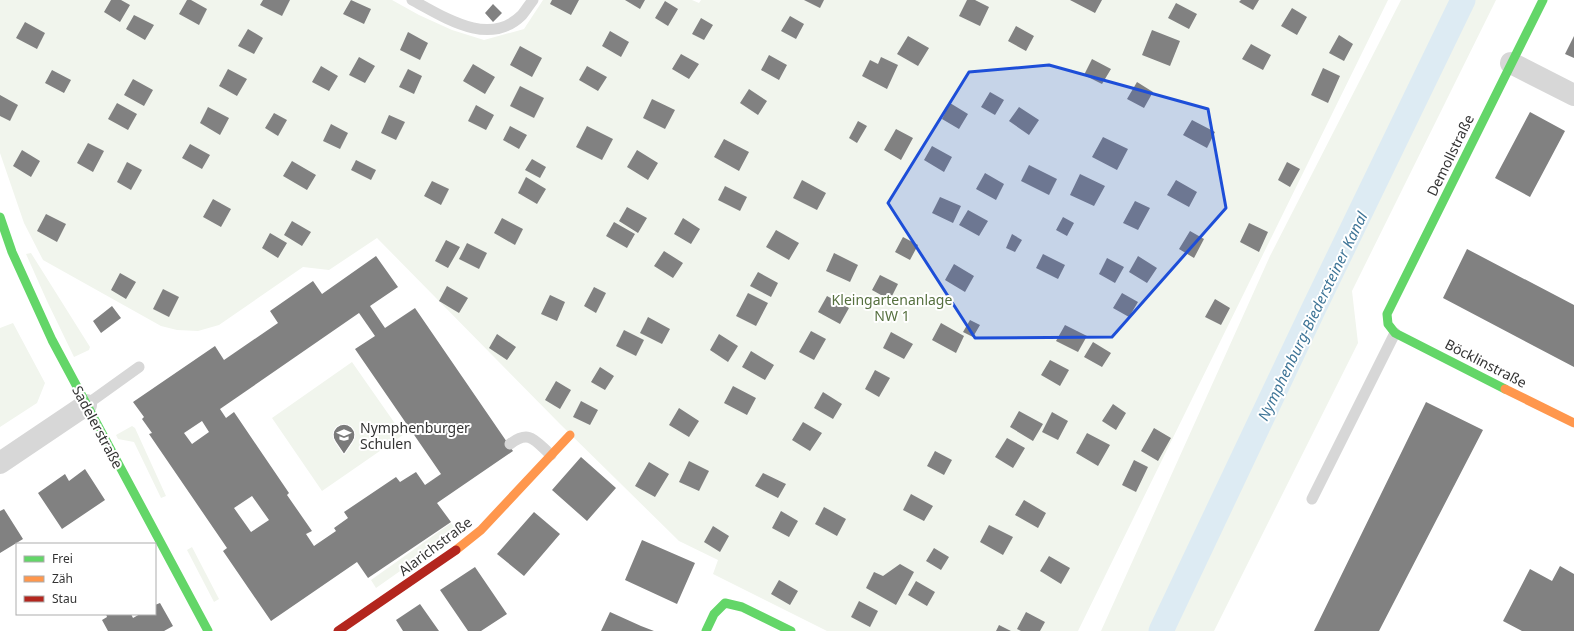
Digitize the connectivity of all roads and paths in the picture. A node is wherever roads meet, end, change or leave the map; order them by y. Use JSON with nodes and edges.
{"nodes":[{"id":1,"x":412,"y":0,"type":"edge"},
{"id":2,"x":533,"y":0,"type":"edge"},
{"id":3,"x":1542,"y":0,"type":"edge"},
{"id":4,"x":1512,"y":63,"type":"junction"},
{"id":5,"x":1574,"y":95,"type":"edge"},
{"id":6,"x":0,"y":217,"type":"edge"},
{"id":7,"x":1388,"y":324,"type":"joint"},
{"id":8,"x":1395,"y":333,"type":"junction"},
{"id":9,"x":140,"y":367,"type":"dead end"},
{"id":10,"x":86,"y":405,"type":"junction"},
{"id":11,"x":1574,"y":423,"type":"edge"},
{"id":12,"x":570,"y":435,"type":"dead end"},
{"id":13,"x":510,"y":444,"type":"dead end"},
{"id":14,"x":550,"y":454,"type":"junction"},
{"id":15,"x":0,"y":463,"type":"edge"},
{"id":16,"x":1312,"y":499,"type":"dead end"},
{"id":17,"x":208,"y":631,"type":"edge"},
{"id":18,"x":338,"y":631,"type":"edge"},
{"id":19,"x":706,"y":631,"type":"edge"},
{"id":20,"x":790,"y":631,"type":"edge"}],
"edges":[{"from":1,"to":2,"type":"lane"},
{"from":3,"to":4,"type":"street","name":"Demollstraße"},
{"from":4,"to":5,"type":"street"},
{"from":4,"to":7,"type":"street","name":"Demollstraße"},
{"from":6,"to":10,"type":"street","name":"Sadelerstraße"},
{"from":7,"to":8,"type":"street","name":"Böcklinstraße"},
{"from":8,"to":11,"type":"street","name":"Böcklinstraße"},
{"from":8,"to":16,"type":"lane"},
{"from":9,"to":10,"type":"lane"},
{"from":10,"to":15,"type":"street"},
{"from":10,"to":17,"type":"street","name":"Sadelerstraße"},
{"from":12,"to":14,"type":"street","name":"Alarichstraße"},
{"from":13,"to":14,"type":"lane"},
{"from":14,"to":18,"type":"street","name":"Alarichstraße"},
{"from":19,"to":20,"type":"street"}]}
